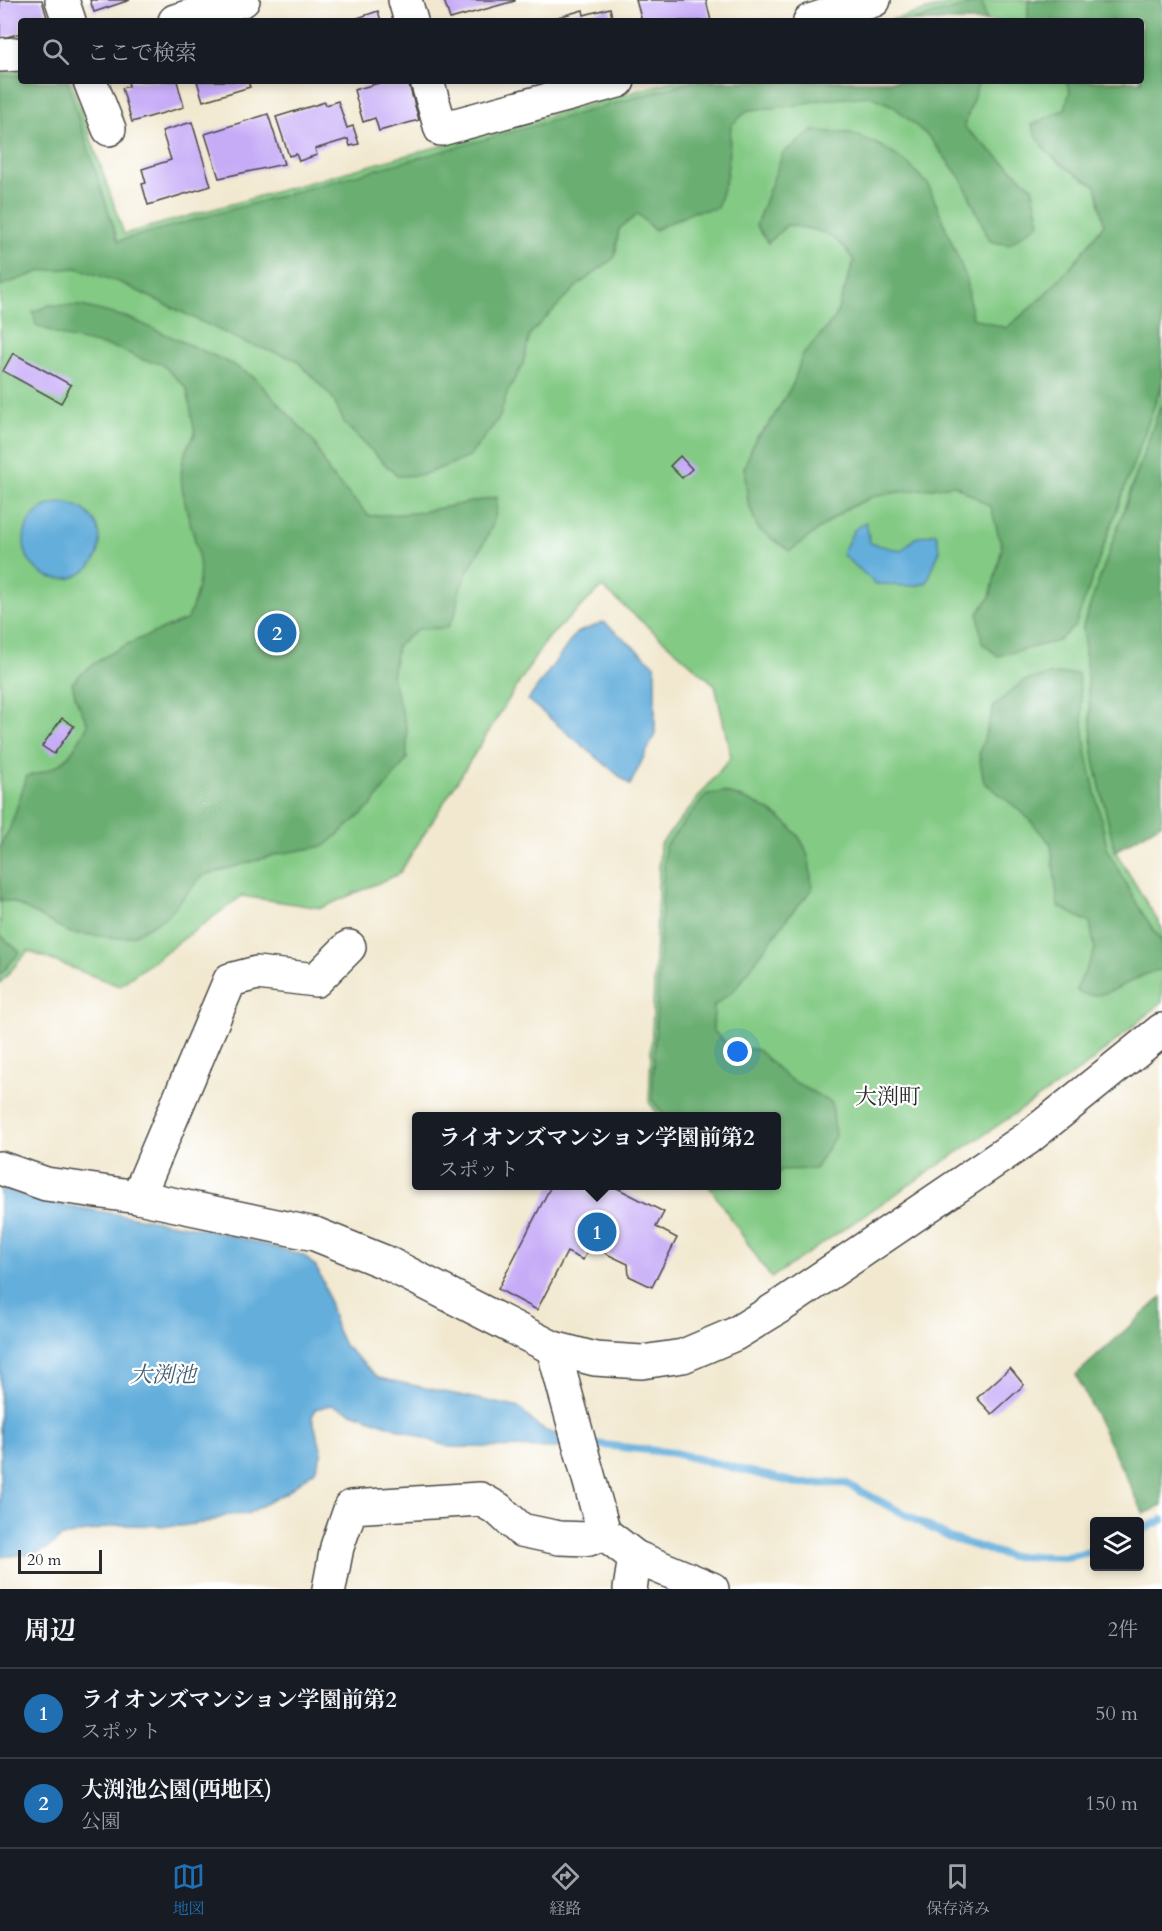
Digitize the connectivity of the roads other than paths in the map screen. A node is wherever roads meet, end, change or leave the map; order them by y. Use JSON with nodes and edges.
{"nodes":[{"id":1,"x":62,"y":0,"type":"edge"},
{"id":2,"x":243,"y":0,"type":"edge"},
{"id":3,"x":405,"y":0,"type":"edge"},
{"id":4,"x":874,"y":0,"type":"edge"},
{"id":5,"x":68,"y":18,"type":"edge"},
{"id":6,"x":185,"y":18,"type":"edge"},
{"id":7,"x":410,"y":18,"type":"edge"},
{"id":8,"x":819,"y":18,"type":"edge"},
{"id":9,"x":18,"y":54,"type":"edge"},
{"id":10,"x":0,"y":55,"type":"edge"},
{"id":11,"x":91,"y":84,"type":"edge"},
{"id":12,"x":428,"y":84,"type":"edge"},
{"id":13,"x":607,"y":84,"type":"edge"},
{"id":14,"x":109,"y":129,"type":"dead end"},
{"id":15,"x":348,"y":947,"type":"dead end"},
{"id":16,"x":1162,"y":1030,"type":"edge"},
{"id":17,"x":0,"y":1168,"type":"edge"},
{"id":18,"x":138,"y":1197,"type":"junction"},
{"id":19,"x":553,"y":1348,"type":"junction"},
{"id":20,"x":604,"y":1533,"type":"junction"},
{"id":21,"x":635,"y":1557,"type":"junction"},
{"id":22,"x":329,"y":1589,"type":"edge"},
{"id":23,"x":630,"y":1589,"type":"edge"},
{"id":24,"x":712,"y":1589,"type":"edge"}],
"edges":[{"from":1,"to":5,"type":"street"},
{"from":2,"to":6,"type":"street"},
{"from":3,"to":7,"type":"street"},
{"from":4,"to":8,"type":"street"},
{"from":9,"to":10,"type":"street"},
{"from":11,"to":14,"type":"street"},
{"from":12,"to":13,"type":"street"},
{"from":15,"to":18,"type":"street"},
{"from":16,"to":19,"type":"street"},
{"from":17,"to":18,"type":"street"},
{"from":18,"to":19,"type":"street"},
{"from":19,"to":20,"type":"street"},
{"from":20,"to":21,"type":"street"},
{"from":20,"to":22,"type":"street"},
{"from":21,"to":23,"type":"street"},
{"from":21,"to":24,"type":"street"}]}
